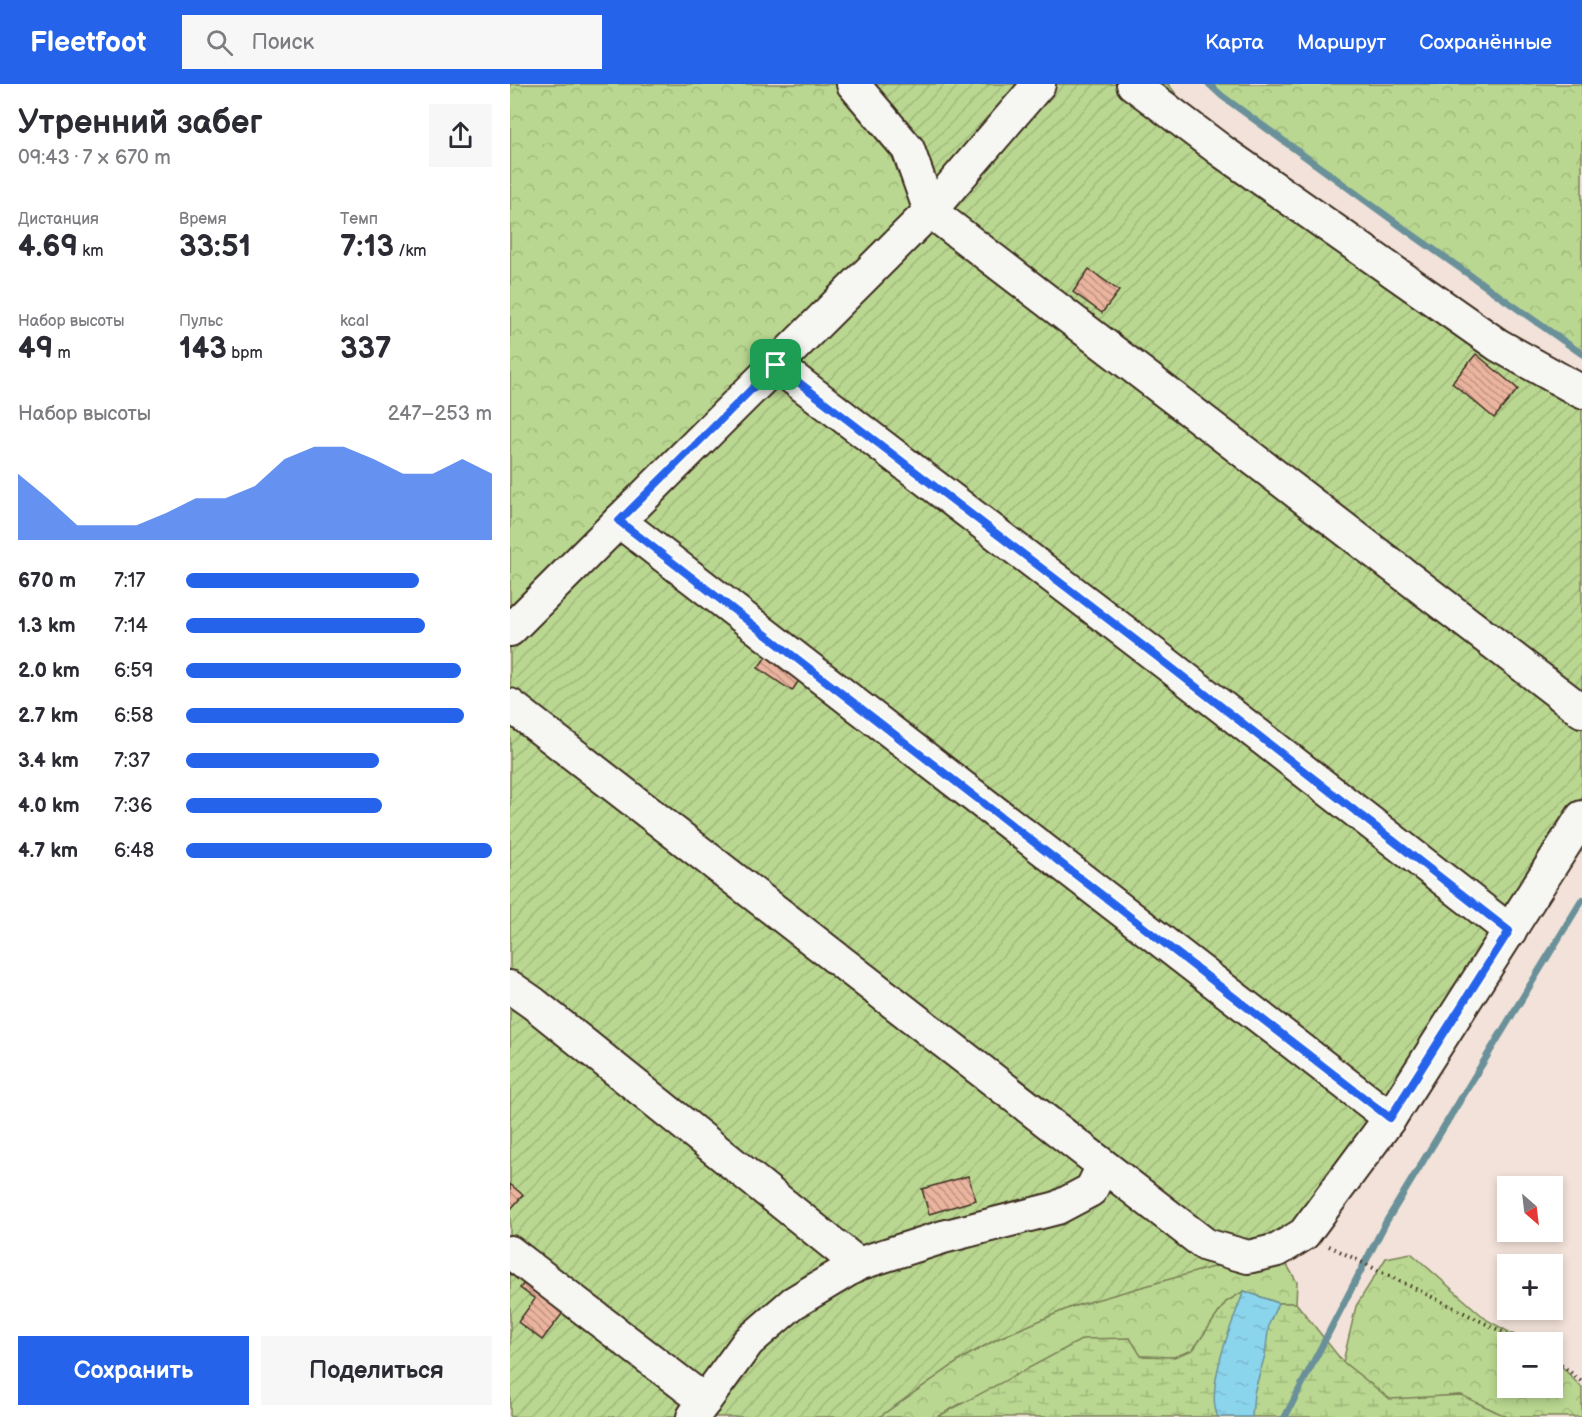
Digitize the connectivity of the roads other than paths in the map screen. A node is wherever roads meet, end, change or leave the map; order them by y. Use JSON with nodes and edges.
{"nodes":[{"id":1,"x":853,"y":84,"type":"edge"},
{"id":2,"x":1040,"y":84,"type":"edge"},
{"id":3,"x":1133,"y":84,"type":"edge"},
{"id":4,"x":930,"y":211,"type":"junction"},
{"id":5,"x":776,"y":365,"type":"junction"},
{"id":6,"x":1582,"y":392,"type":"edge"},
{"id":7,"x":619,"y":521,"type":"junction"},
{"id":8,"x":510,"y":630,"type":"edge"},
{"id":9,"x":510,"y":705,"type":"edge"},
{"id":10,"x":1582,"y":711,"type":"edge"},
{"id":11,"x":1582,"y":817,"type":"edge"},
{"id":12,"x":1509,"y":931,"type":"junction"},
{"id":13,"x":510,"y":987,"type":"edge"},
{"id":14,"x":1390,"y":1118,"type":"junction"},
{"id":15,"x":1103,"y":1166,"type":"junction"},
{"id":16,"x":510,"y":1252,"type":"edge"},
{"id":17,"x":858,"y":1264,"type":"junction"},
{"id":18,"x":699,"y":1409,"type":"edge"}],
"edges":[{"from":1,"to":4,"type":"street"},
{"from":2,"to":4,"type":"street"},
{"from":3,"to":6,"type":"street"},
{"from":4,"to":5,"type":"street"},
{"from":4,"to":10,"type":"street"},
{"from":5,"to":7,"type":"street"},
{"from":5,"to":12,"type":"street"},
{"from":7,"to":8,"type":"street"},
{"from":7,"to":14,"type":"street"},
{"from":9,"to":15,"type":"street"},
{"from":11,"to":12,"type":"street"},
{"from":12,"to":14,"type":"street"},
{"from":13,"to":17,"type":"street"},
{"from":14,"to":15,"type":"street"},
{"from":15,"to":17,"type":"street"},
{"from":16,"to":18,"type":"street"},
{"from":17,"to":18,"type":"street"}]}
